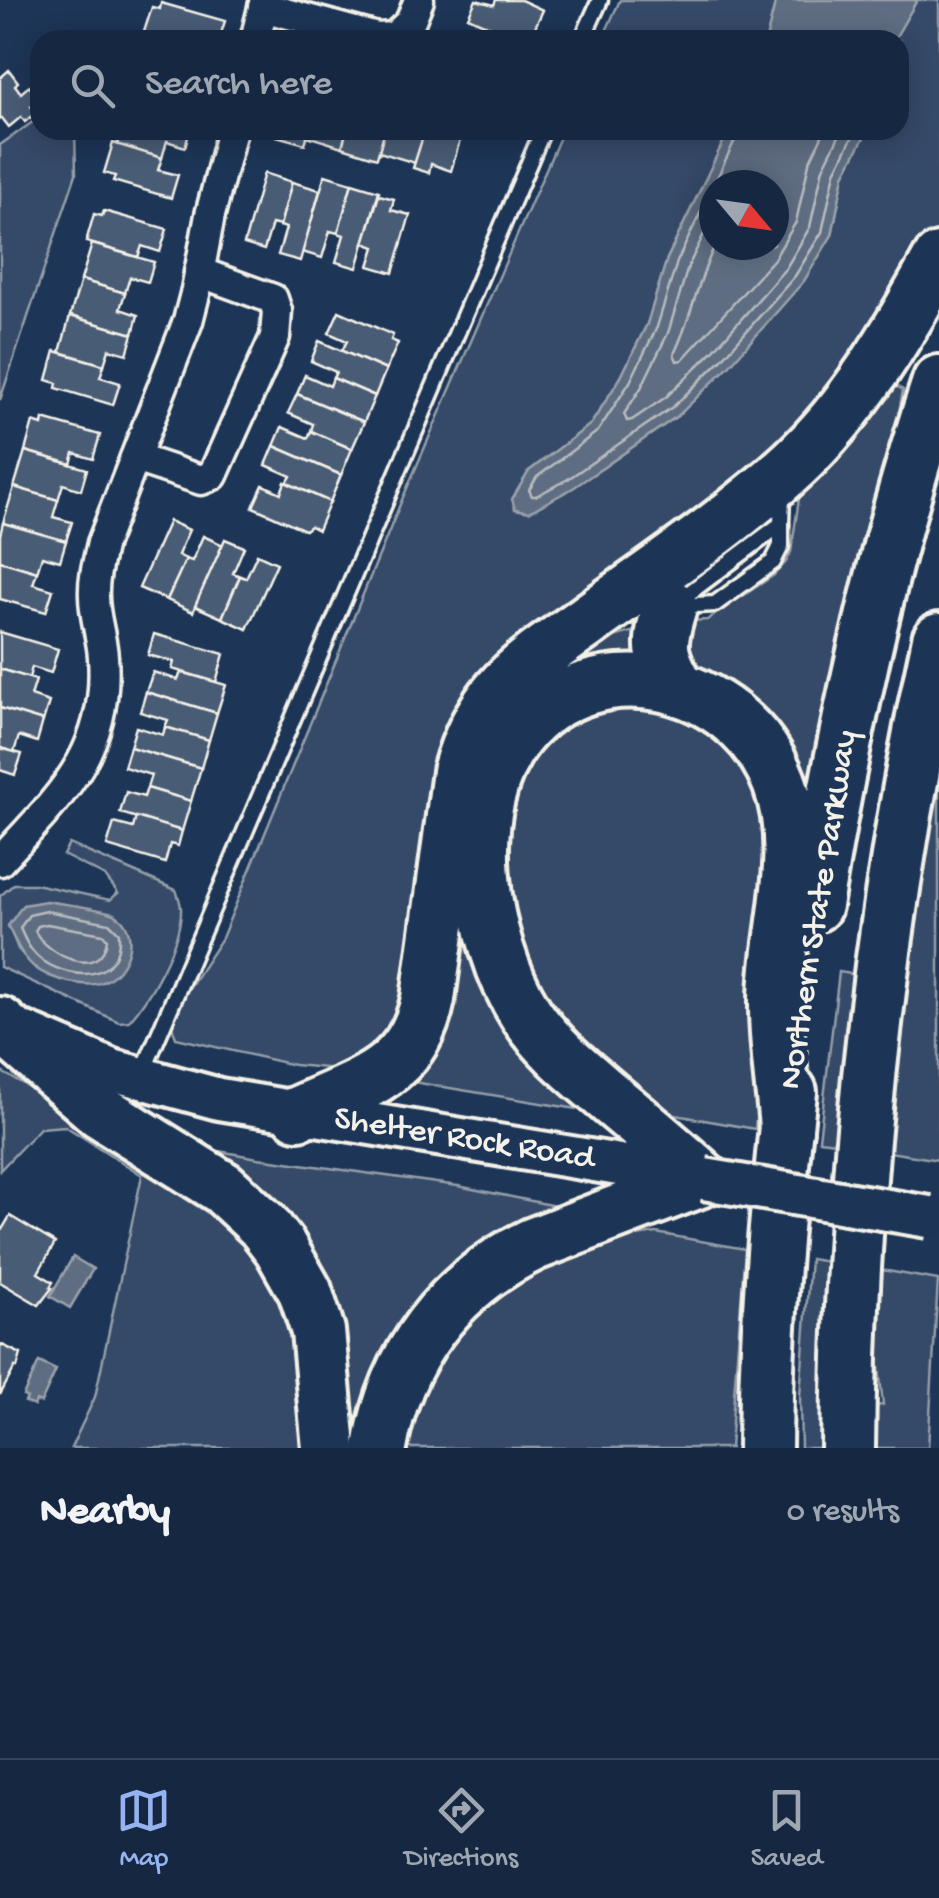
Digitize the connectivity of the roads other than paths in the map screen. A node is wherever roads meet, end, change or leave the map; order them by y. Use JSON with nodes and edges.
{"nodes":[{"id":1,"x":420,"y":0,"type":"edge"},
{"id":2,"x":600,"y":0,"type":"edge"},
{"id":3,"x":264,"y":4,"type":"edge"},
{"id":4,"x":258,"y":30,"type":"edge"},
{"id":5,"x":350,"y":30,"type":"edge"},
{"id":6,"x":408,"y":30,"type":"edge"},
{"id":7,"x":586,"y":30,"type":"edge"},
{"id":8,"x":229,"y":140,"type":"edge"},
{"id":9,"x":539,"y":140,"type":"edge"},
{"id":10,"x":939,"y":260,"type":"edge"},
{"id":11,"x":199,"y":272,"type":"junction"},
{"id":12,"x":939,"y":382,"type":"edge"},
{"id":13,"x":135,"y":458,"type":"junction"},
{"id":14,"x":782,"y":499,"type":"junction"},
{"id":15,"x":662,"y":610,"type":"junction"},
{"id":16,"x":939,"y":640,"type":"edge"},
{"id":17,"x":679,"y":689,"type":"junction"},
{"id":18,"x":0,"y":861,"type":"edge"},
{"id":19,"x":0,"y":1022,"type":"edge"},
{"id":20,"x":140,"y":1079,"type":"junction"},
{"id":21,"x":298,"y":1112,"type":"junction"},
{"id":22,"x":786,"y":1128,"type":"junction"},
{"id":23,"x":704,"y":1178,"type":"junction"},
{"id":24,"x":934,"y":1218,"type":"edge"},
{"id":25,"x":768,"y":1344,"type":"junction"},
{"id":26,"x":329,"y":1448,"type":"edge"},
{"id":27,"x":380,"y":1448,"type":"edge"},
{"id":28,"x":744,"y":1448,"type":"edge"},
{"id":29,"x":765,"y":1448,"type":"edge"},
{"id":30,"x":848,"y":1448,"type":"edge"}],
"edges":[{"from":1,"to":6,"type":"street"},
{"from":2,"to":7,"type":"lane"},
{"from":3,"to":4,"type":"street"},
{"from":3,"to":5,"type":"street"},
{"from":8,"to":11,"type":"street"},
{"from":9,"to":20,"type":"lane"},
{"from":10,"to":14,"type":"highway"},
{"from":11,"to":13,"type":"street"},
{"from":11,"to":13,"type":"street"},
{"from":12,"to":22,"type":"highway","name":"Northern State Parkway"},
{"from":13,"to":18,"type":"street"},
{"from":14,"to":15,"type":"lane"},
{"from":14,"to":15,"type":"lane"},
{"from":14,"to":21,"type":"highway"},
{"from":15,"to":17,"type":"highway"},
{"from":16,"to":30,"type":"highway","name":"Northern State Parkway"},
{"from":17,"to":22,"type":"highway"},
{"from":17,"to":23,"type":"highway"},
{"from":19,"to":20,"type":"main road","name":"Shelter Rock Road"},
{"from":19,"to":26,"type":"highway"},
{"from":20,"to":21,"type":"main road","name":"Shelter Rock Road"},
{"from":21,"to":23,"type":"main road","name":"Shelter Rock Road"},
{"from":22,"to":25,"type":"highway","name":"Northern State Parkway"},
{"from":23,"to":24,"type":"main road","name":"Shelter Rock Road","bridge":true},
{"from":23,"to":27,"type":"highway"},
{"from":25,"to":28,"type":"highway"},
{"from":25,"to":29,"type":"highway","name":"Northern State Parkway"}]}
